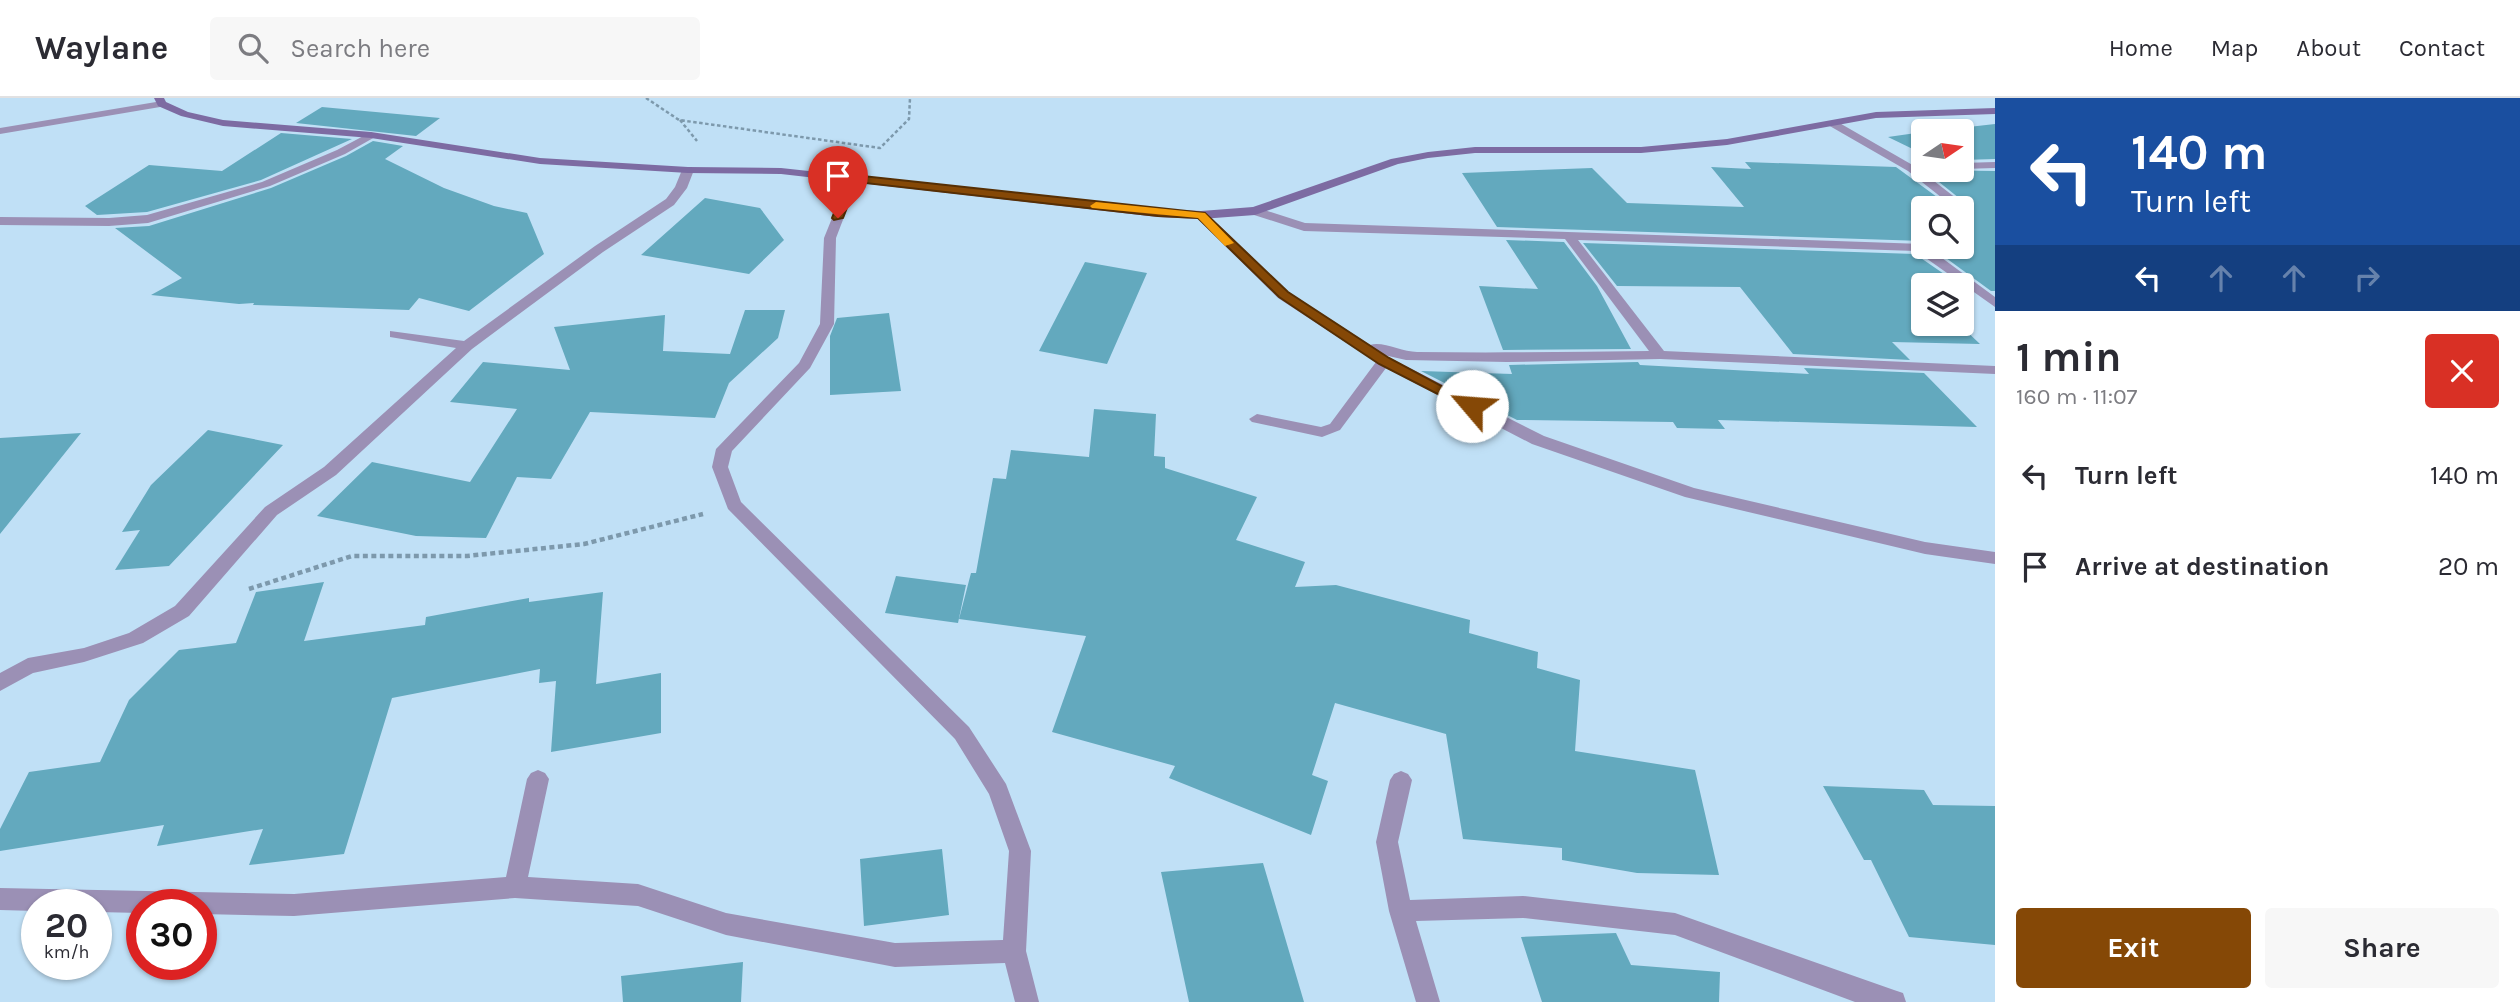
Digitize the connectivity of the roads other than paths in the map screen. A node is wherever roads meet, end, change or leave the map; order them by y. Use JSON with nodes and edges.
{"nodes":[{"id":1,"x":161,"y":101,"type":"edge"},
{"id":2,"x":1995,"y":111,"type":"edge"},
{"id":3,"x":1832,"y":123,"type":"junction"},
{"id":4,"x":0,"y":131,"type":"edge"},
{"id":5,"x":371,"y":135,"type":"junction"},
{"id":6,"x":1995,"y":165,"type":"edge"},
{"id":7,"x":1911,"y":166,"type":"edge"},
{"id":8,"x":1974,"y":166,"type":"edge"},
{"id":9,"x":688,"y":170,"type":"junction"},
{"id":10,"x":853,"y":178,"type":"junction"},
{"id":11,"x":1932,"y":182,"type":"edge"},
{"id":12,"x":1948,"y":196,"type":"edge"},
{"id":13,"x":1255,"y":211,"type":"junction"},
{"id":14,"x":1201,"y":215,"type":"junction"},
{"id":15,"x":0,"y":220,"type":"edge"},
{"id":16,"x":1568,"y":235,"type":"junction"},
{"id":17,"x":1995,"y":303,"type":"edge"},
{"id":18,"x":395,"y":334,"type":"dead end"},
{"id":19,"x":1358,"y":344,"type":"junction"},
{"id":20,"x":467,"y":346,"type":"junction"},
{"id":21,"x":1660,"y":355,"type":"junction"},
{"id":22,"x":1384,"y":361,"type":"junction"},
{"id":23,"x":1995,"y":370,"type":"edge"},
{"id":24,"x":1257,"y":419,"type":"dead end"},
{"id":25,"x":1995,"y":558,"type":"edge"},
{"id":26,"x":0,"y":683,"type":"edge"},
{"id":27,"x":538,"y":779,"type":"dead end"},
{"id":28,"x":1401,"y":780,"type":"dead end"},
{"id":29,"x":514,"y":887,"type":"junction"},
{"id":30,"x":0,"y":899,"type":"edge"},
{"id":31,"x":1401,"y":911,"type":"junction"},
{"id":32,"x":1014,"y":951,"type":"junction"},
{"id":33,"x":1027,"y":1002,"type":"edge"},
{"id":34,"x":1428,"y":1002,"type":"edge"},
{"id":35,"x":1894,"y":1002,"type":"edge"}],
"edges":[{"from":1,"to":4,"type":"street"},
{"from":1,"to":5,"type":"main road"},
{"from":2,"to":3,"type":"main road"},
{"from":3,"to":7,"type":"street"},
{"from":3,"to":13,"type":"main road"},
{"from":5,"to":9,"type":"main road"},
{"from":5,"to":15,"type":"street"},
{"from":6,"to":8,"type":"street"},
{"from":9,"to":10,"type":"main road"},
{"from":9,"to":20,"type":"street"},
{"from":10,"to":14,"type":"main road"},
{"from":10,"to":32,"type":"street"},
{"from":11,"to":12,"type":"street"},
{"from":13,"to":14,"type":"main road"},
{"from":13,"to":16,"type":"street"},
{"from":14,"to":19,"type":"street"},
{"from":16,"to":17,"type":"street"},
{"from":16,"to":21,"type":"street"},
{"from":18,"to":20,"type":"street"},
{"from":19,"to":21,"type":"street"},
{"from":19,"to":22,"type":"street"},
{"from":20,"to":26,"type":"street"},
{"from":21,"to":23,"type":"street"},
{"from":22,"to":24,"type":"street"},
{"from":22,"to":25,"type":"street"},
{"from":27,"to":29,"type":"street"},
{"from":28,"to":31,"type":"street"},
{"from":29,"to":30,"type":"street"},
{"from":29,"to":32,"type":"street"},
{"from":31,"to":34,"type":"street"},
{"from":31,"to":35,"type":"street"},
{"from":32,"to":33,"type":"street"}]}
